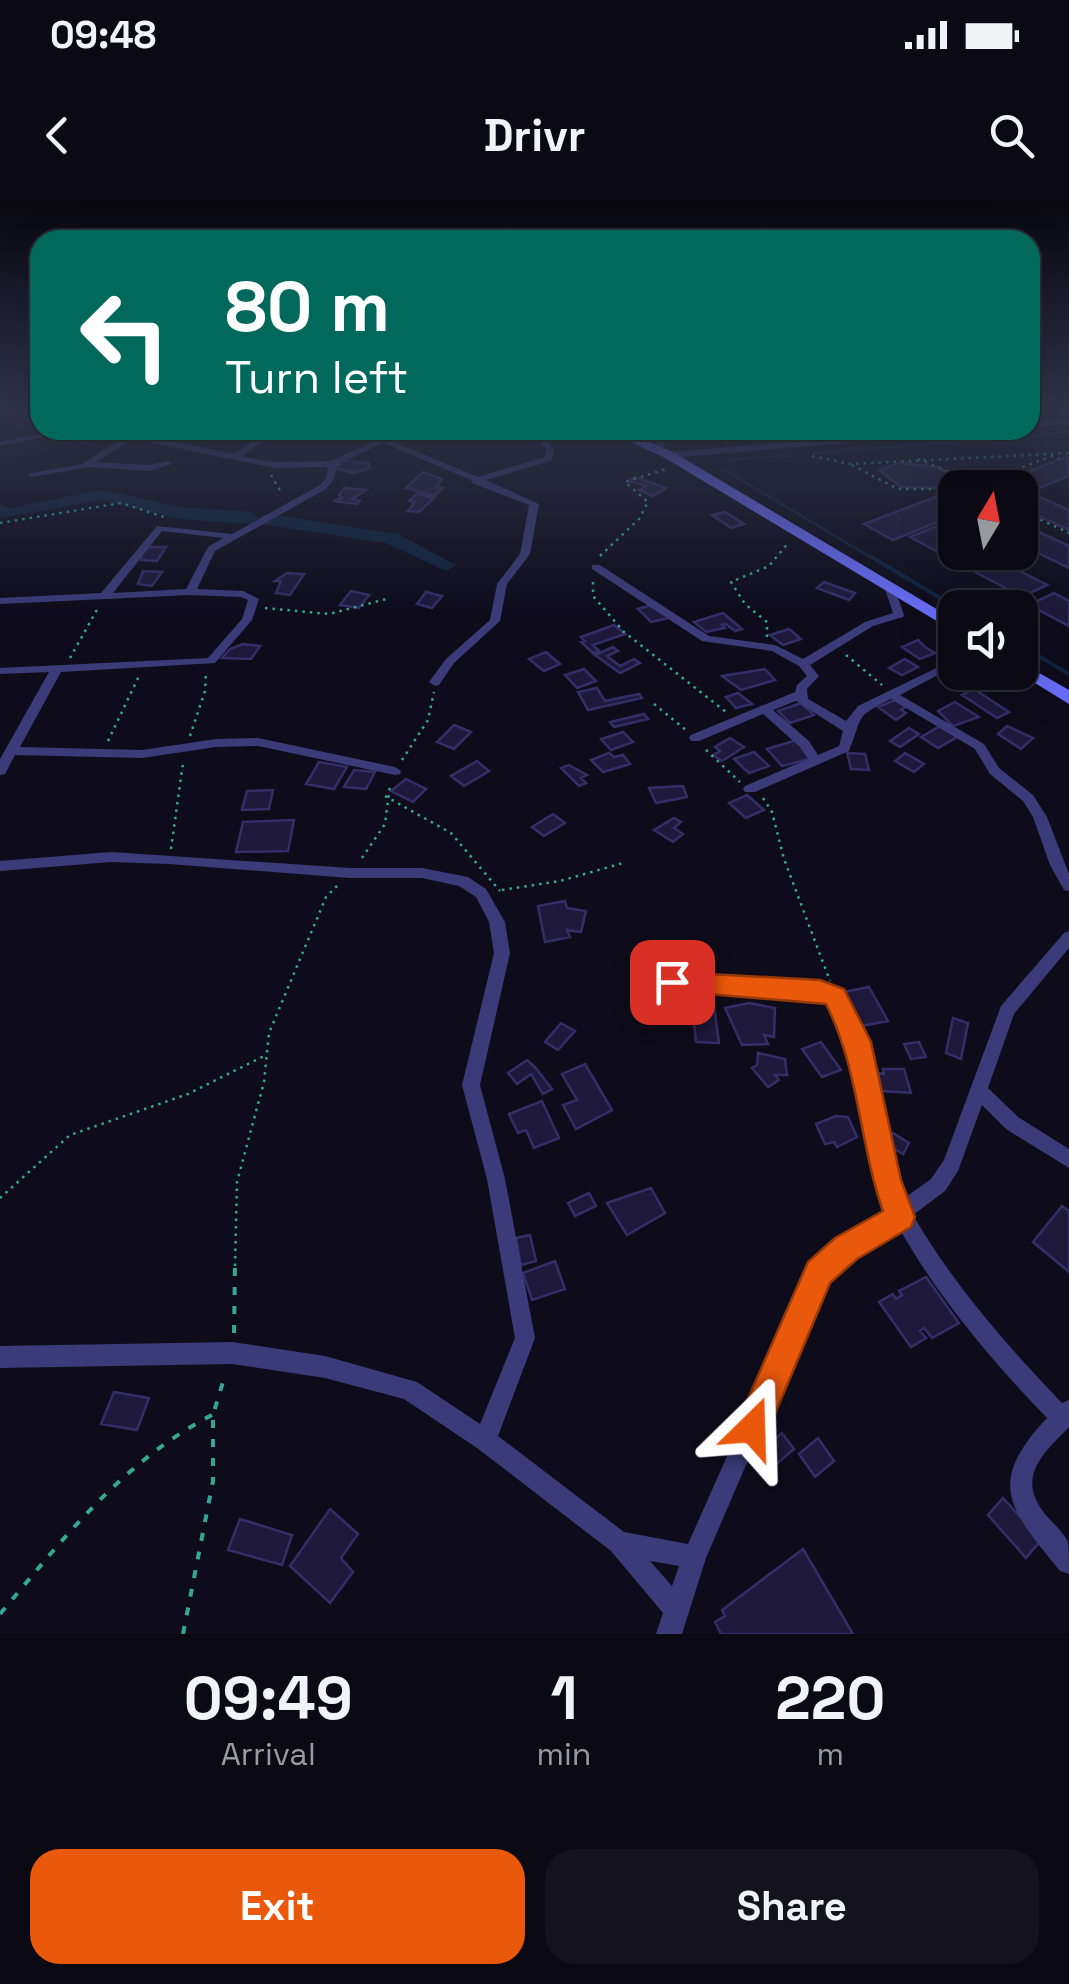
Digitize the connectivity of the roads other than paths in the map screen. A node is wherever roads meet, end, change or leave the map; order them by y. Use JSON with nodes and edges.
{"nodes":[{"id":1,"x":330,"y":478,"type":"edge"},
{"id":2,"x":471,"y":478,"type":"edge"},
{"id":3,"x":484,"y":478,"type":"edge"},
{"id":4,"x":705,"y":478,"type":"edge"},
{"id":5,"x":475,"y":480,"type":"junction"},
{"id":6,"x":230,"y":536,"type":"junction"},
{"id":7,"x":596,"y":567,"type":"dead end"},
{"id":8,"x":890,"y":589,"type":"junction"},
{"id":9,"x":190,"y":592,"type":"junction"},
{"id":10,"x":105,"y":595,"type":"junction"},
{"id":11,"x":0,"y":601,"type":"edge"},
{"id":12,"x":938,"y":616,"type":"edge"},
{"id":13,"x":803,"y":664,"type":"junction"},
{"id":14,"x":61,"y":668,"type":"junction"},
{"id":15,"x":0,"y":671,"type":"edge"},
{"id":16,"x":938,"y":671,"type":"edge"},
{"id":17,"x":1038,"y":678,"type":"edge"},
{"id":18,"x":435,"y":682,"type":"dead end"},
{"id":19,"x":799,"y":695,"type":"junction"},
{"id":20,"x":892,"y":695,"type":"junction"},
{"id":21,"x":1069,"y":698,"type":"edge"},
{"id":22,"x":766,"y":710,"type":"junction"},
{"id":23,"x":850,"y":730,"type":"junction"},
{"id":24,"x":695,"y":738,"type":"road end"},
{"id":25,"x":11,"y":751,"type":"junction"},
{"id":26,"x":816,"y":762,"type":"junction"},
{"id":27,"x":395,"y":771,"type":"dead end"},
{"id":28,"x":0,"y":772,"type":"edge"},
{"id":29,"x":750,"y":788,"type":"road end"},
{"id":30,"x":0,"y":866,"type":"edge"},
{"id":31,"x":1069,"y":886,"type":"edge"},
{"id":32,"x":1069,"y":936,"type":"edge"},
{"id":33,"x":672,"y":982,"type":"dead end"},
{"id":34,"x":976,"y":1089,"type":"junction"},
{"id":35,"x":1069,"y":1159,"type":"edge"},
{"id":36,"x":900,"y":1217,"type":"junction"},
{"id":37,"x":0,"y":1357,"type":"edge"},
{"id":38,"x":1065,"y":1414,"type":"edge"},
{"id":39,"x":486,"y":1440,"type":"junction"},
{"id":40,"x":619,"y":1543,"type":"junction"},
{"id":41,"x":694,"y":1557,"type":"junction"},
{"id":42,"x":1069,"y":1562,"type":"edge"},
{"id":43,"x":678,"y":1611,"type":"junction"},
{"id":44,"x":669,"y":1634,"type":"edge"}],
"edges":[{"from":1,"to":6,"type":"street"},
{"from":2,"to":5,"type":"street"},
{"from":3,"to":5,"type":"street"},
{"from":4,"to":8,"type":"main road"},
{"from":5,"to":18,"type":"street"},
{"from":6,"to":9,"type":"street"},
{"from":6,"to":10,"type":"street"},
{"from":7,"to":13,"type":"street"},
{"from":8,"to":12,"type":"main road"},
{"from":8,"to":13,"type":"street"},
{"from":9,"to":10,"type":"street"},
{"from":9,"to":14,"type":"street"},
{"from":10,"to":11,"type":"street"},
{"from":13,"to":19,"type":"street"},
{"from":14,"to":15,"type":"street"},
{"from":14,"to":25,"type":"street"},
{"from":16,"to":20,"type":"street"},
{"from":17,"to":21,"type":"main road"},
{"from":19,"to":22,"type":"street"},
{"from":19,"to":23,"type":"street"},
{"from":20,"to":23,"type":"street"},
{"from":20,"to":31,"type":"street"},
{"from":22,"to":24,"type":"street"},
{"from":22,"to":26,"type":"street"},
{"from":23,"to":26,"type":"street"},
{"from":25,"to":27,"type":"street"},
{"from":25,"to":28,"type":"street"},
{"from":26,"to":29,"type":"street"},
{"from":30,"to":39,"type":"street"},
{"from":32,"to":34,"type":"street"},
{"from":33,"to":36,"type":"street"},
{"from":34,"to":35,"type":"street"},
{"from":34,"to":36,"type":"street"},
{"from":36,"to":38,"type":"street"},
{"from":36,"to":41,"type":"street"},
{"from":37,"to":39,"type":"street"},
{"from":38,"to":42,"type":"street"},
{"from":39,"to":40,"type":"street"},
{"from":40,"to":41,"type":"street"},
{"from":40,"to":43,"type":"street"},
{"from":41,"to":43,"type":"street"},
{"from":43,"to":44,"type":"street"}]}
